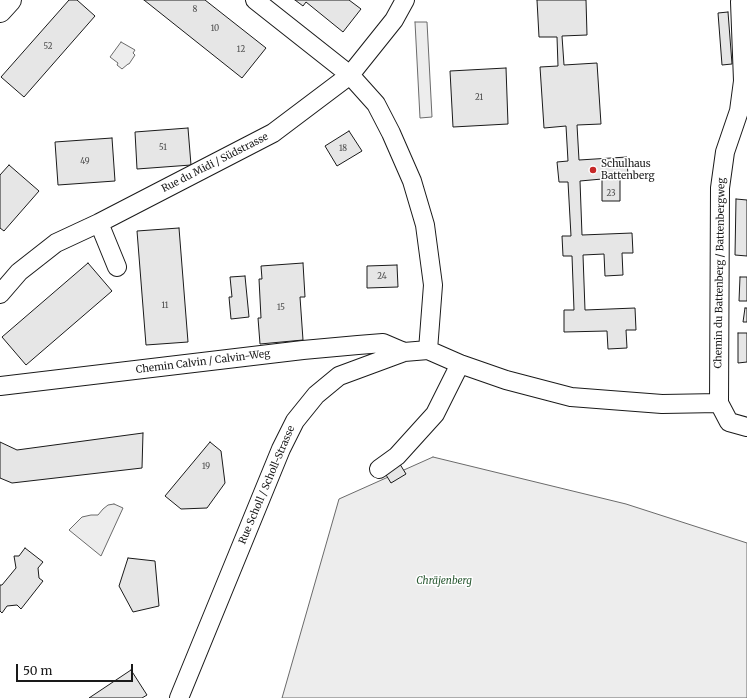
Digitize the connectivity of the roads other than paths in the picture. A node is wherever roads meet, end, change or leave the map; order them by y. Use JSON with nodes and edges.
{"nodes":[{"id":1,"x":10,"y":0,"type":"edge"},
{"id":2,"x":257,"y":0,"type":"edge"},
{"id":3,"x":405,"y":0,"type":"edge"},
{"id":4,"x":740,"y":2,"type":"dead end"},
{"id":5,"x":0,"y":11,"type":"edge"},
{"id":6,"x":350,"y":75,"type":"junction"},
{"id":7,"x":99,"y":223,"type":"junction"},
{"id":8,"x":117,"y":268,"type":"dead end"},
{"id":9,"x":0,"y":294,"type":"edge"},
{"id":10,"x":428,"y":350,"type":"junction"},
{"id":11,"x":404,"y":352,"type":"junction"},
{"id":12,"x":460,"y":364,"type":"junction"},
{"id":13,"x":0,"y":386,"type":"edge"},
{"id":14,"x":719,"y":403,"type":"junction"},
{"id":15,"x":747,"y":427,"type":"edge"},
{"id":16,"x":379,"y":469,"type":"dead end"},
{"id":17,"x":179,"y":698,"type":"edge"}],
"edges":[{"from":1,"to":5,"type":"main road"},
{"from":2,"to":6,"type":"street"},
{"from":3,"to":6,"type":"street","name":"Rue du Midi / Südstrasse"},
{"from":4,"to":14,"type":"street","name":"Chemin du Battenberg / Battenbergweg"},
{"from":6,"to":7,"type":"street","name":"Rue du Midi / Südstrasse"},
{"from":6,"to":10,"type":"street"},
{"from":7,"to":8,"type":"street"},
{"from":7,"to":9,"type":"street","name":"Rue du Midi / Südstrasse"},
{"from":10,"to":11,"type":"street","name":"Rue Scholl / Scholl-Strasse"},
{"from":10,"to":12,"type":"street","name":"Rue Scholl / Scholl-Strasse"},
{"from":11,"to":13,"type":"street","name":"Chemin Calvin / Calvin-Weg"},
{"from":11,"to":17,"type":"street","name":"Rue Scholl / Scholl-Strasse"},
{"from":12,"to":14,"type":"street","name":"Rue Scholl / Scholl-Strasse"},
{"from":12,"to":16,"type":"street"},
{"from":14,"to":15,"type":"street"}]}
